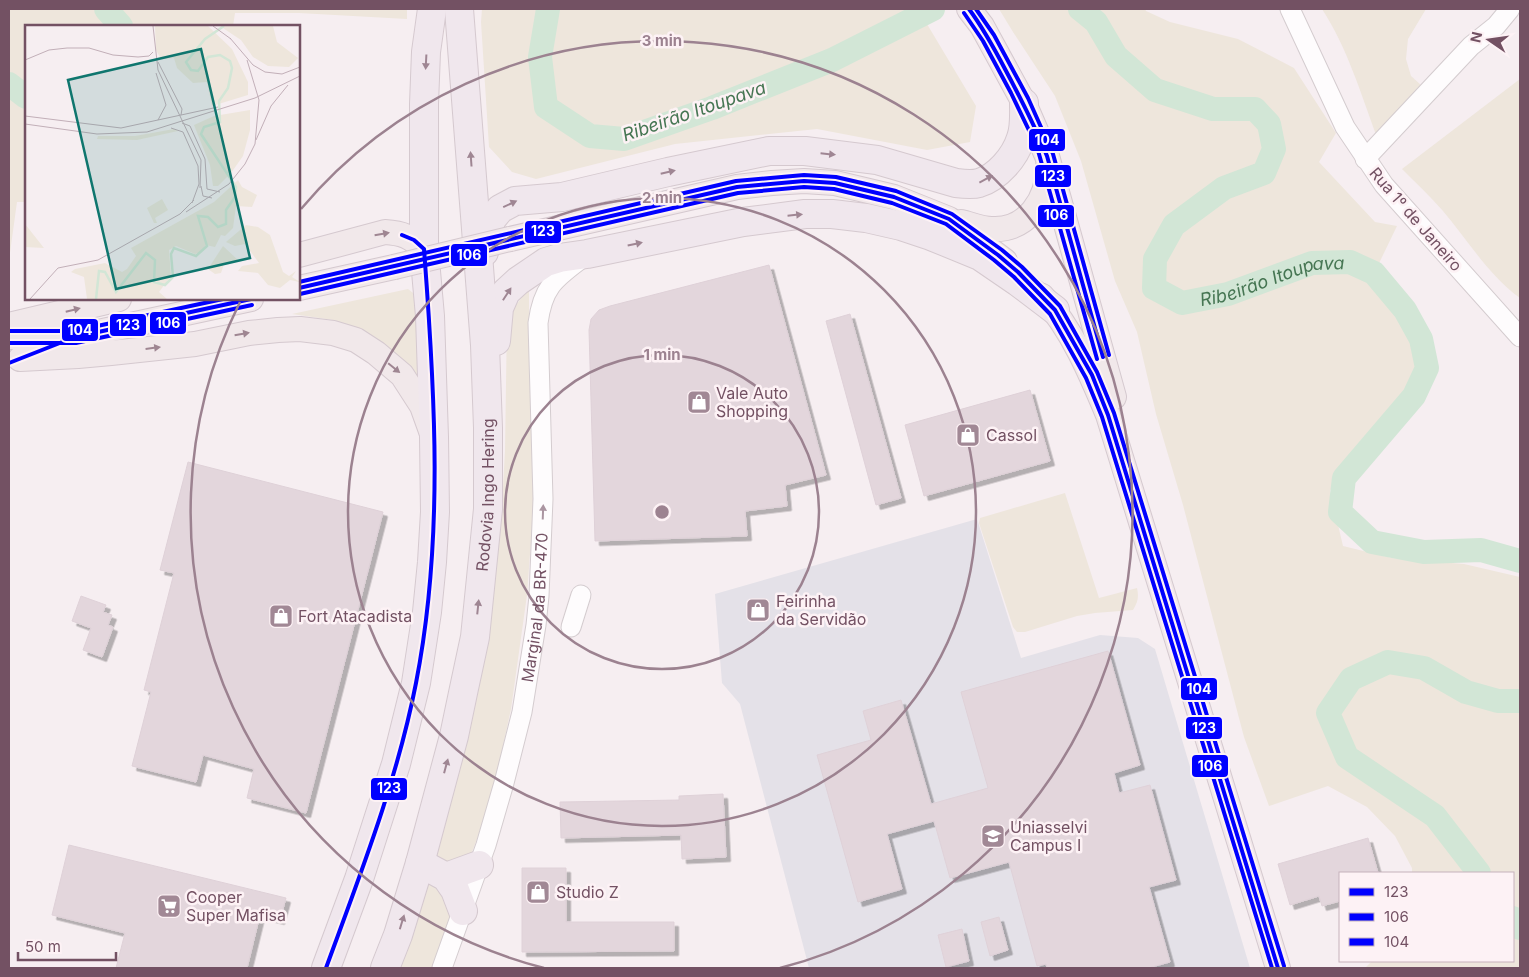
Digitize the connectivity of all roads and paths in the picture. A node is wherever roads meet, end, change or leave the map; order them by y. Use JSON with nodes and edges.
{"nodes":[{"id":1,"x":1290,"y":9,"type":"edge"},
{"id":2,"x":1510,"y":9,"type":"edge"},
{"id":3,"x":432,"y":11,"type":"edge"},
{"id":4,"x":459,"y":12,"type":"edge"},
{"id":5,"x":975,"y":17,"type":"edge"},
{"id":6,"x":1024,"y":103,"type":"junction"},
{"id":7,"x":1047,"y":156,"type":"junction"},
{"id":8,"x":1365,"y":159,"type":"junction"},
{"id":9,"x":949,"y":219,"type":"junction"},
{"id":10,"x":424,"y":249,"type":"junction"},
{"id":11,"x":588,"y":254,"type":"junction"},
{"id":12,"x":300,"y":255,"type":"edge"},
{"id":13,"x":480,"y":278,"type":"junction"},
{"id":14,"x":300,"y":288,"type":"edge"},
{"id":15,"x":115,"y":300,"type":"edge"},
{"id":16,"x":246,"y":300,"type":"edge"},
{"id":17,"x":1055,"y":310,"type":"junction"},
{"id":18,"x":9,"y":325,"type":"edge"},
{"id":19,"x":75,"y":337,"type":"junction"},
{"id":20,"x":1520,"y":337,"type":"edge"},
{"id":21,"x":9,"y":338,"type":"edge"},
{"id":22,"x":14,"y":361,"type":"edge"},
{"id":23,"x":488,"y":428,"type":"junction"},
{"id":24,"x":434,"y":437,"type":"junction"},
{"id":25,"x":1138,"y":514,"type":"junction"},
{"id":26,"x":581,"y":595,"type":"dead end"},
{"id":27,"x":572,"y":628,"type":"dead end"},
{"id":28,"x":420,"y":863,"type":"junction"},
{"id":29,"x":479,"y":865,"type":"junction"},
{"id":30,"x":446,"y":876,"type":"junction"},
{"id":31,"x":463,"y":911,"type":"junction"},
{"id":32,"x":326,"y":968,"type":"edge"},
{"id":33,"x":385,"y":968,"type":"edge"},
{"id":34,"x":442,"y":968,"type":"edge"},
{"id":35,"x":1278,"y":968,"type":"edge"}],
"edges":[{"from":1,"to":8,"type":"street","name":"Rua 1º de Janeiro"},
{"from":2,"to":8,"type":"street"},
{"from":3,"to":10,"type":"highway","one_way":true},
{"from":13,"to":4,"type":"highway","name":"Rodovia Ingo Hering","one_way":true},
{"from":5,"to":6,"type":"main road"},
{"from":6,"to":7,"type":"main road"},
{"from":13,"to":6,"type":"highway","one_way":true},
{"from":7,"to":9,"type":"main road"},
{"from":7,"to":25,"type":"main road"},
{"from":8,"to":20,"type":"street","name":"Rua 1º de Janeiro"},
{"from":9,"to":14,"type":"main road","bridge":true},
{"from":9,"to":17,"type":"main road"},
{"from":12,"to":10,"type":"main road","one_way":true},
{"from":10,"to":24,"type":"highway"},
{"from":11,"to":17,"type":"highway","one_way":true},
{"from":23,"to":11,"type":"highway","one_way":true},
{"from":29,"to":11,"type":"street","name":"Marginal da BR-470","one_way":true},
{"from":13,"to":23,"type":"highway","name":"Rodovia Ingo Hering"},
{"from":18,"to":15,"type":"main road","one_way":true},
{"from":16,"to":19,"type":"main road"},
{"from":17,"to":25,"type":"main road"},
{"from":19,"to":21,"type":"main road"},
{"from":19,"to":22,"type":"main road"},
{"from":22,"to":24,"type":"main road","one_way":true},
{"from":28,"to":23,"type":"highway","name":"Rodovia Ingo Hering","one_way":true},
{"from":24,"to":32,"type":"highway"},
{"from":25,"to":35,"type":"main road"},
{"from":26,"to":27,"type":"street"},
{"from":28,"to":30,"type":"highway"},
{"from":33,"to":28,"type":"highway","name":"Rodovia Ingo Hering","one_way":true},
{"from":29,"to":30,"type":"highway"},
{"from":29,"to":31,"type":"street","name":"Marginal da BR-470"},
{"from":30,"to":31,"type":"highway"},
{"from":31,"to":34,"type":"street","name":"Marginal da BR-470"}]}
